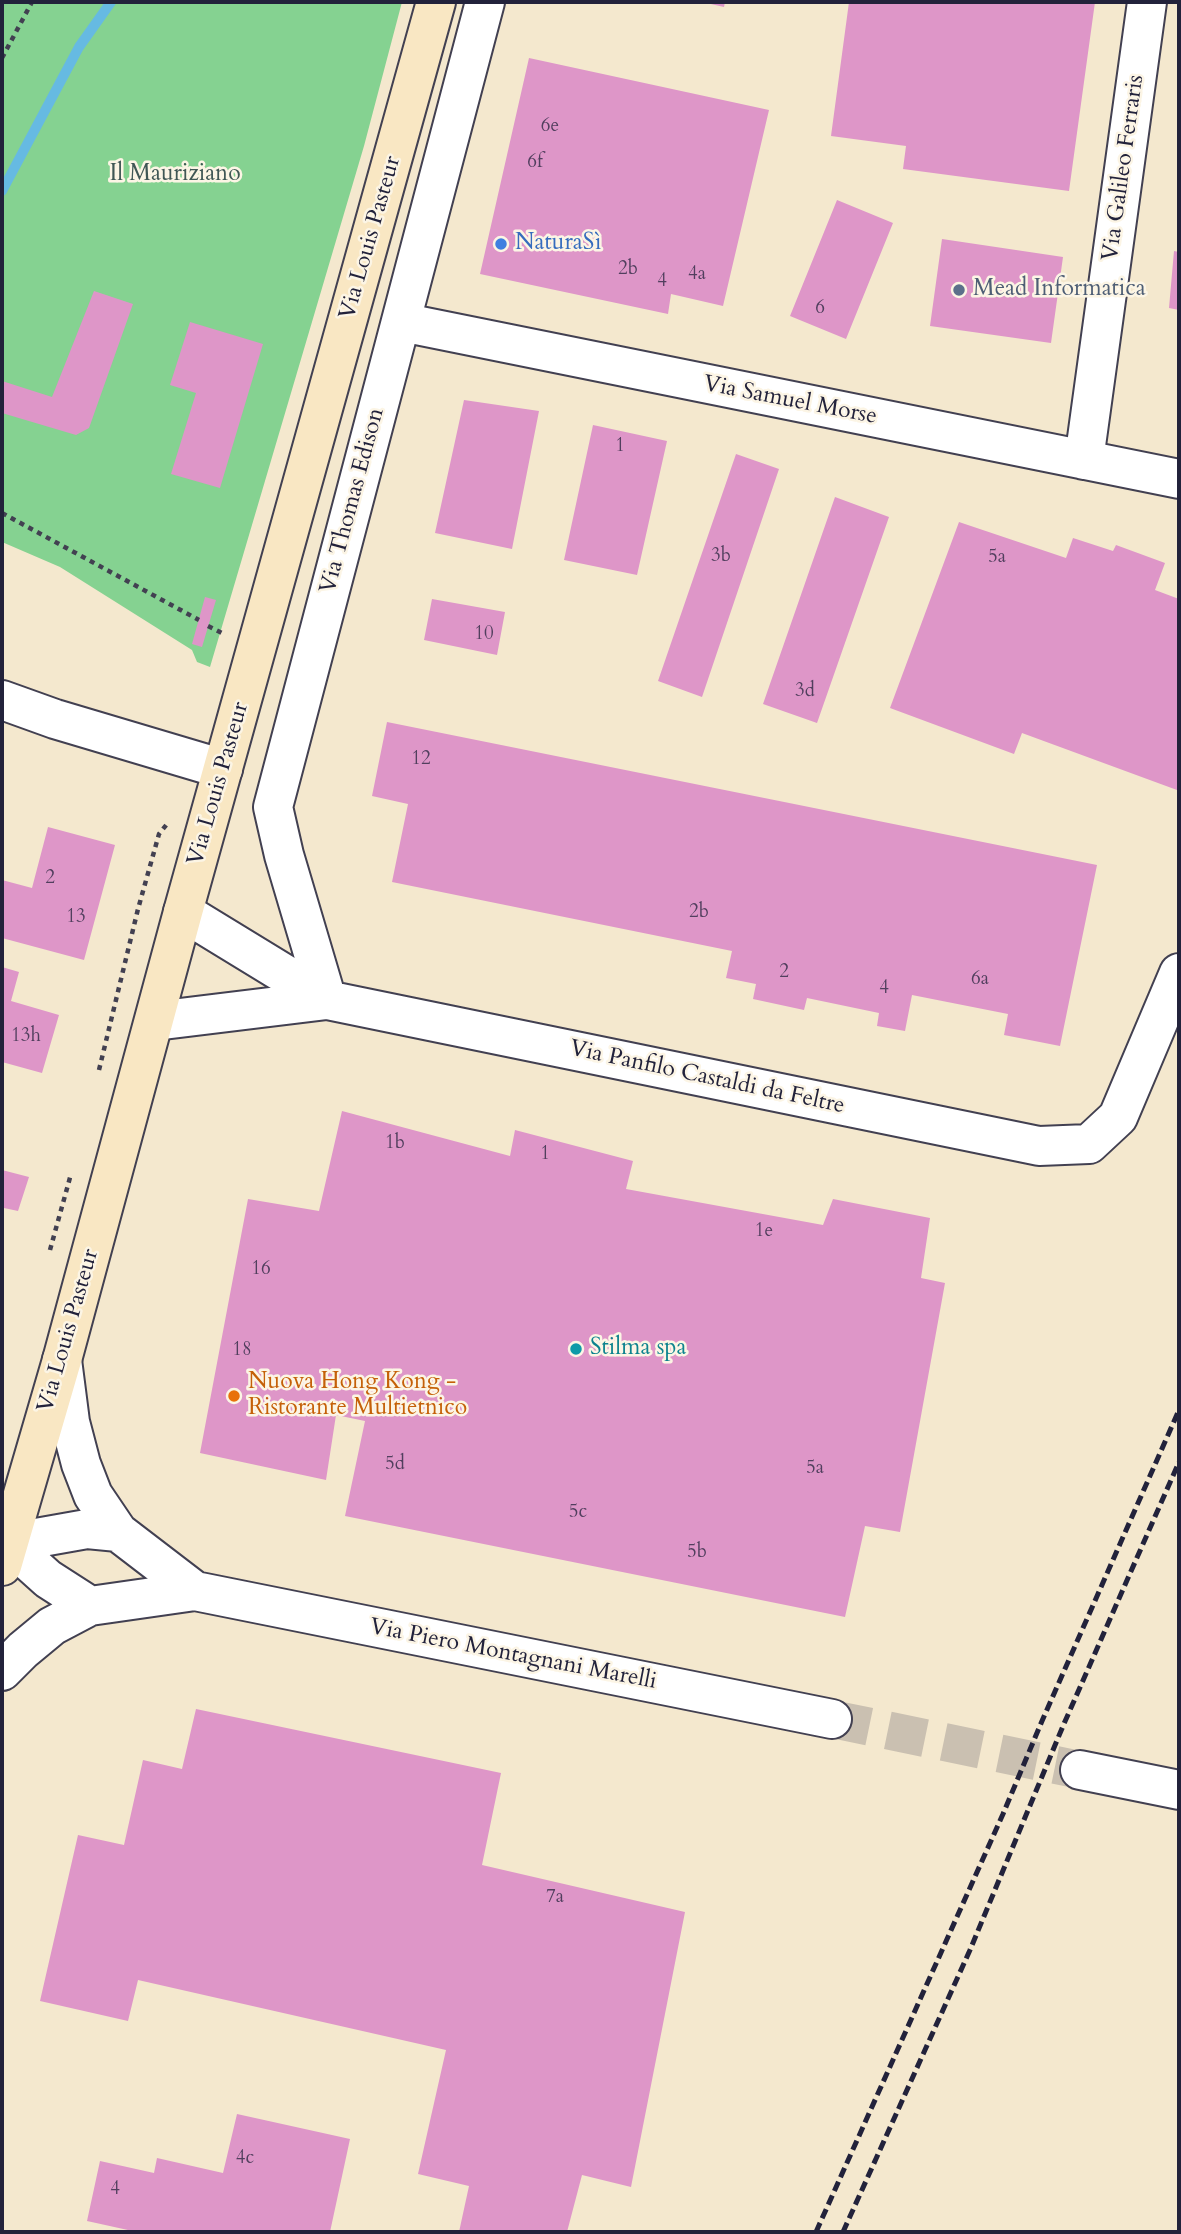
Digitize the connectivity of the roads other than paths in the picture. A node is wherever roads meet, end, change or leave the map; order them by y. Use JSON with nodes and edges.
{"nodes":[{"id":1,"x":436,"y":2,"type":"edge"},
{"id":2,"x":485,"y":2,"type":"edge"},
{"id":3,"x":1147,"y":2,"type":"edge"},
{"id":4,"x":401,"y":322,"type":"junction"},
{"id":5,"x":1084,"y":460,"type":"junction"},
{"id":6,"x":1179,"y":479,"type":"edge"},
{"id":7,"x":2,"y":700,"type":"edge"},
{"id":8,"x":223,"y":769,"type":"junction"},
{"id":9,"x":183,"y":912,"type":"junction"},
{"id":10,"x":1179,"y":973,"type":"edge"},
{"id":11,"x":327,"y":1000,"type":"junction"},
{"id":12,"x":155,"y":1021,"type":"junction"},
{"id":13,"x":62,"y":1360,"type":"junction"},
{"id":14,"x":118,"y":1531,"type":"junction"},
{"id":15,"x":5,"y":1554,"type":"edge"},
{"id":16,"x":195,"y":1591,"type":"junction"},
{"id":17,"x":90,"y":1606,"type":"junction"},
{"id":18,"x":2,"y":1671,"type":"edge"},
{"id":19,"x":832,"y":1719,"type":"tunnel mouth"},
{"id":20,"x":1080,"y":1770,"type":"tunnel mouth"},
{"id":21,"x":1179,"y":1790,"type":"edge"}],
"edges":[{"from":1,"to":8,"type":"main road","name":"Via Louis Pasteur"},
{"from":2,"to":4,"type":"street","name":"Via Thomas Edison"},
{"from":3,"to":5,"type":"street","name":"Via Galileo Ferraris"},
{"from":4,"to":5,"type":"street","name":"Via Samuel Morse"},
{"from":4,"to":11,"type":"street","name":"Via Thomas Edison"},
{"from":5,"to":6,"type":"street","name":"Via Samuel Morse"},
{"from":7,"to":8,"type":"street"},
{"from":8,"to":9,"type":"main road","name":"Via Louis Pasteur"},
{"from":9,"to":11,"type":"street","name":"Via Panfilo Castaldi da Feltre"},
{"from":9,"to":12,"type":"main road","name":"Via Louis Pasteur"},
{"from":10,"to":11,"type":"street","name":"Via Panfilo Castaldi da Feltre"},
{"from":11,"to":12,"type":"street","name":"Via Panfilo Castaldi da Feltre"},
{"from":12,"to":13,"type":"main road","name":"Via Louis Pasteur"},
{"from":13,"to":14,"type":"street","name":"Via Piero Montagnani Marelli"},
{"from":13,"to":15,"type":"main road","name":"Via Louis Pasteur"},
{"from":14,"to":15,"type":"street"},
{"from":14,"to":16,"type":"street","name":"Via Piero Montagnani Marelli"},
{"from":15,"to":17,"type":"street"},
{"from":16,"to":17,"type":"street","name":"Via Piero Montagnani Marelli"},
{"from":16,"to":19,"type":"street","name":"Via Piero Montagnani Marelli"},
{"from":17,"to":18,"type":"street","name":"Via Piero Montagnani Marelli"},
{"from":20,"to":21,"type":"street"}]}
